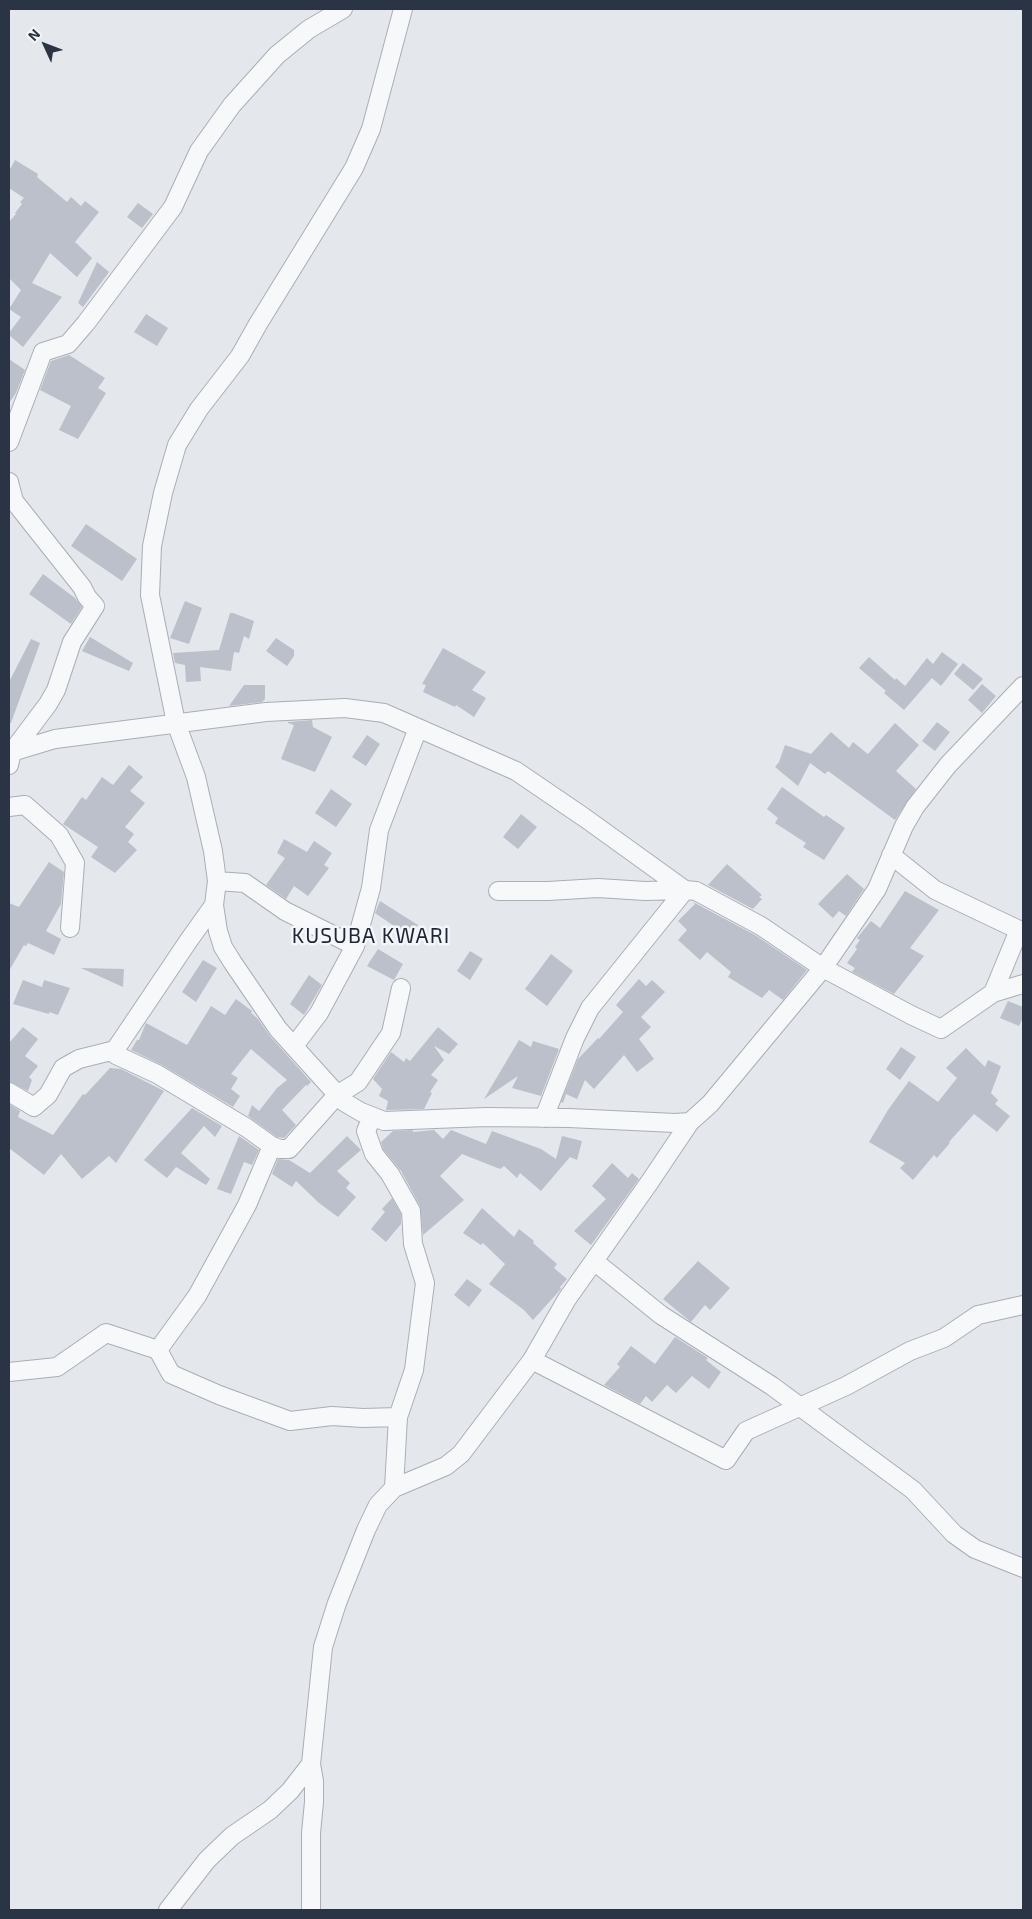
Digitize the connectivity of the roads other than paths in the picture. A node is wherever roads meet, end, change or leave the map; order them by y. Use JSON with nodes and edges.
{"nodes":[{"id":1,"x":343,"y":9,"type":"edge"},
{"id":2,"x":403,"y":9,"type":"edge"},
{"id":3,"x":9,"y":442,"type":"edge"},
{"id":4,"x":9,"y":482,"type":"edge"},
{"id":5,"x":1023,"y":686,"type":"edge"},
{"id":6,"x":176,"y":723,"type":"junction"},
{"id":7,"x":418,"y":728,"type":"junction"},
{"id":8,"x":10,"y":759,"type":"edge"},
{"id":9,"x":9,"y":807,"type":"edge"},
{"id":10,"x":891,"y":855,"type":"junction"},
{"id":11,"x":216,"y":881,"type":"junction"},
{"id":12,"x":498,"y":890,"type":"dead end"},
{"id":13,"x":685,"y":890,"type":"junction"},
{"id":14,"x":214,"y":905,"type":"junction"},
{"id":15,"x":70,"y":928,"type":"dead end"},
{"id":16,"x":355,"y":946,"type":"junction"},
{"id":17,"x":823,"y":968,"type":"junction"},
{"id":18,"x":1023,"y":984,"type":"edge"},
{"id":19,"x":401,"y":988,"type":"dead end"},
{"id":20,"x":993,"y":993,"type":"junction"},
{"id":21,"x":294,"y":1046,"type":"junction"},
{"id":22,"x":115,"y":1050,"type":"junction"},
{"id":23,"x":9,"y":1092,"type":"edge"},
{"id":24,"x":337,"y":1095,"type":"junction"},
{"id":25,"x":372,"y":1117,"type":"junction"},
{"id":26,"x":544,"y":1118,"type":"junction"},
{"id":27,"x":690,"y":1122,"type":"junction"},
{"id":28,"x":272,"y":1146,"type":"junction"},
{"id":29,"x":594,"y":1261,"type":"junction"},
{"id":30,"x":1023,"y":1305,"type":"edge"},
{"id":31,"x":158,"y":1350,"type":"junction"},
{"id":32,"x":532,"y":1360,"type":"junction"},
{"id":33,"x":9,"y":1372,"type":"edge"},
{"id":34,"x":800,"y":1406,"type":"junction"},
{"id":35,"x":398,"y":1417,"type":"junction"},
{"id":36,"x":394,"y":1488,"type":"junction"},
{"id":37,"x":1023,"y":1568,"type":"edge"},
{"id":38,"x":310,"y":1764,"type":"junction"},
{"id":39,"x":168,"y":1910,"type":"edge"},
{"id":40,"x":311,"y":1910,"type":"edge"}],
"edges":[{"from":1,"to":3,"type":"street"},
{"from":2,"to":6,"type":"street"},
{"from":4,"to":8,"type":"street"},
{"from":5,"to":10,"type":"street"},
{"from":6,"to":7,"type":"street"},
{"from":6,"to":8,"type":"street"},
{"from":6,"to":11,"type":"street"},
{"from":7,"to":13,"type":"street"},
{"from":7,"to":16,"type":"street"},
{"from":9,"to":15,"type":"street"},
{"from":10,"to":17,"type":"street"},
{"from":10,"to":20,"type":"street"},
{"from":11,"to":14,"type":"street"},
{"from":11,"to":16,"type":"street"},
{"from":12,"to":13,"type":"street"},
{"from":13,"to":17,"type":"street"},
{"from":13,"to":26,"type":"street"},
{"from":14,"to":21,"type":"street"},
{"from":14,"to":22,"type":"street"},
{"from":16,"to":21,"type":"street"},
{"from":17,"to":20,"type":"street"},
{"from":17,"to":27,"type":"street"},
{"from":18,"to":20,"type":"street"},
{"from":19,"to":24,"type":"street"},
{"from":21,"to":24,"type":"street"},
{"from":22,"to":23,"type":"street"},
{"from":22,"to":28,"type":"street"},
{"from":24,"to":25,"type":"street"},
{"from":24,"to":28,"type":"street"},
{"from":25,"to":26,"type":"street"},
{"from":25,"to":35,"type":"street"},
{"from":26,"to":27,"type":"street"},
{"from":27,"to":29,"type":"street"},
{"from":28,"to":31,"type":"street"},
{"from":29,"to":32,"type":"street"},
{"from":29,"to":34,"type":"street"},
{"from":30,"to":34,"type":"street"},
{"from":31,"to":33,"type":"street"},
{"from":31,"to":35,"type":"street"},
{"from":32,"to":34,"type":"street"},
{"from":32,"to":36,"type":"street"},
{"from":34,"to":37,"type":"street"},
{"from":35,"to":36,"type":"street"},
{"from":36,"to":38,"type":"street"},
{"from":38,"to":39,"type":"street"},
{"from":38,"to":40,"type":"street"}]}
